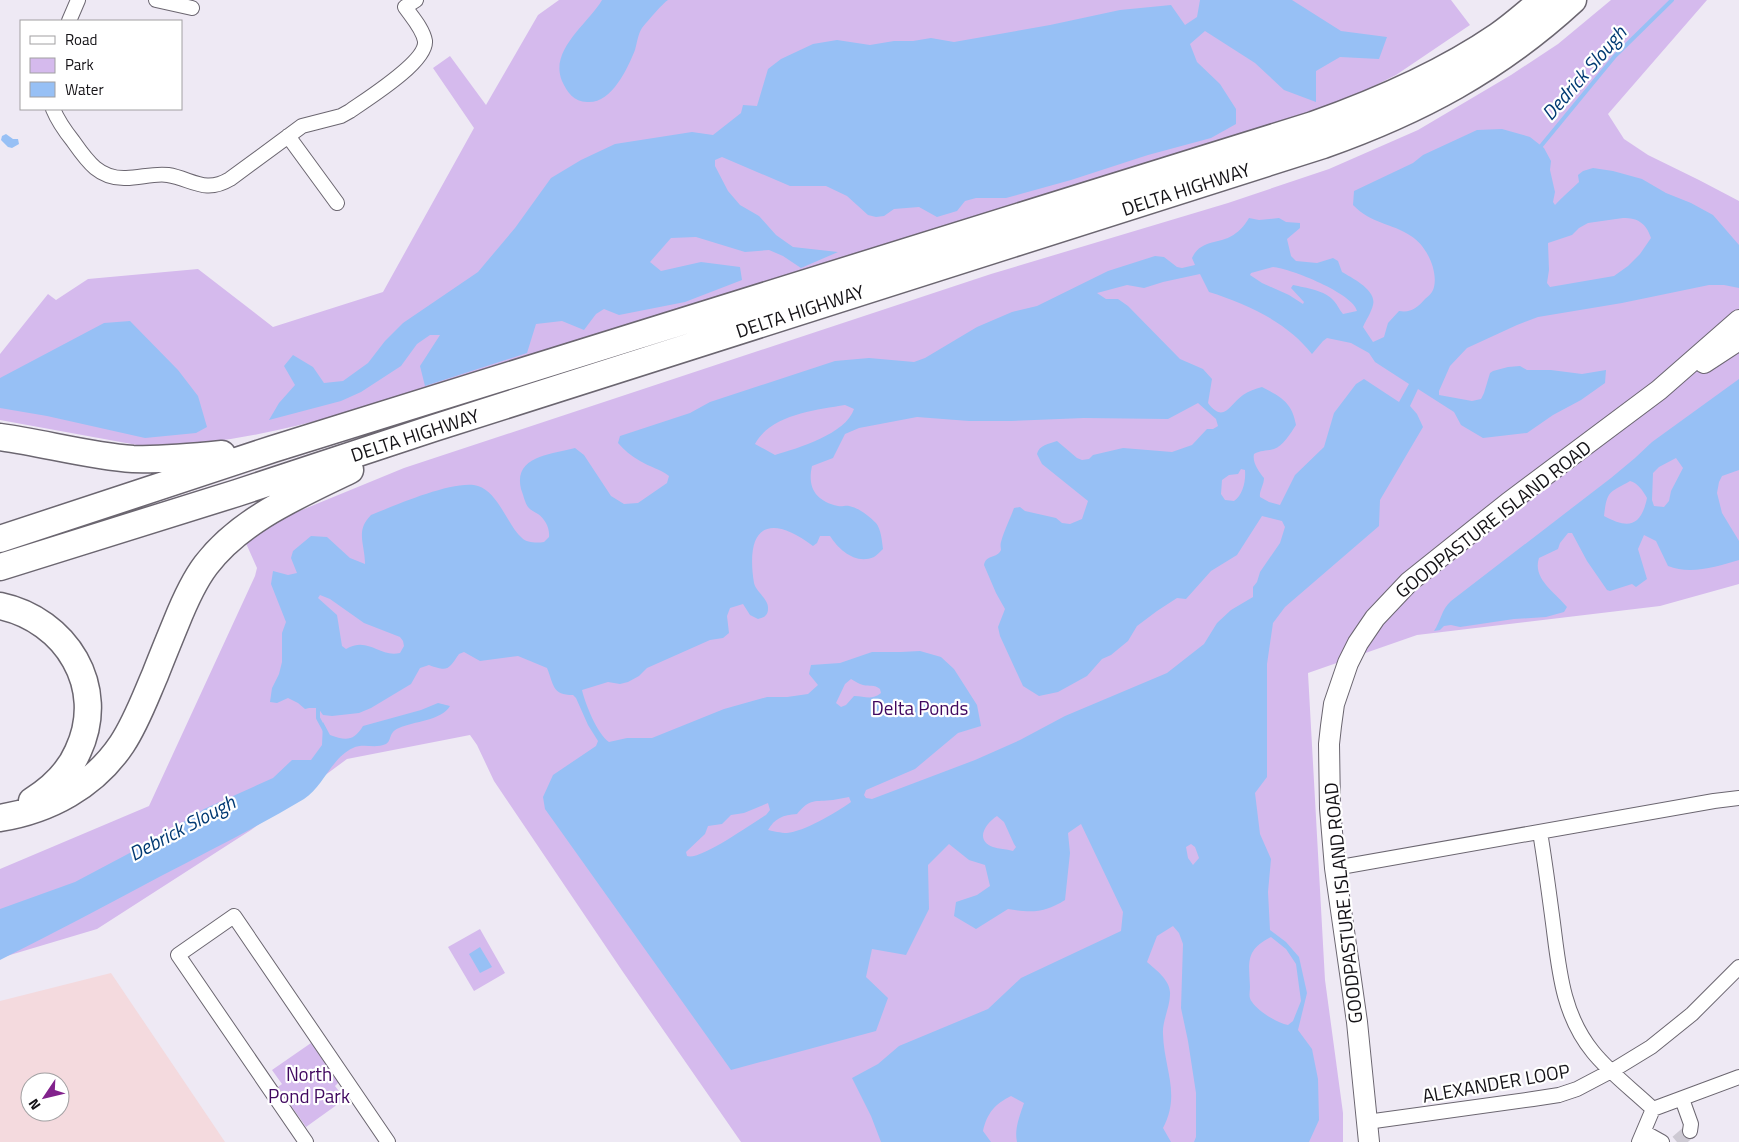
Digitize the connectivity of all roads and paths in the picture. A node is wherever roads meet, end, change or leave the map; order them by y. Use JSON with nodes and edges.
{"nodes":[{"id":1,"x":78,"y":0,"type":"edge"},
{"id":2,"x":156,"y":0,"type":"edge"},
{"id":3,"x":1543,"y":0,"type":"edge"},
{"id":4,"x":1573,"y":0,"type":"edge"},
{"id":5,"x":407,"y":2,"type":"edge"},
{"id":6,"x":192,"y":8,"type":"dead end"},
{"id":7,"x":69,"y":20,"type":"edge"},
{"id":8,"x":54,"y":110,"type":"edge"},
{"id":9,"x":288,"y":136,"type":"junction"},
{"id":10,"x":337,"y":203,"type":"dead end"},
{"id":11,"x":1739,"y":320,"type":"edge"},
{"id":12,"x":1739,"y":340,"type":"edge"},
{"id":13,"x":1659,"y":390,"type":"junction"},
{"id":14,"x":434,"y":428,"type":"junction"},
{"id":15,"x":0,"y":437,"type":"edge"},
{"id":16,"x":273,"y":449,"type":"junction"},
{"id":17,"x":0,"y":539,"type":"edge"},
{"id":18,"x":0,"y":567,"type":"edge"},
{"id":19,"x":0,"y":606,"type":"edge"},
{"id":20,"x":1739,"y":798,"type":"edge"},
{"id":21,"x":0,"y":818,"type":"edge"},
{"id":22,"x":1540,"y":832,"type":"junction"},
{"id":23,"x":1335,"y":868,"type":"junction"},
{"id":24,"x":1739,"y":967,"type":"edge"},
{"id":25,"x":1611,"y":1071,"type":"junction"},
{"id":26,"x":1739,"y":1077,"type":"edge"},
{"id":27,"x":1682,"y":1099,"type":"junction"},
{"id":28,"x":1654,"y":1109,"type":"junction"},
{"id":29,"x":1690,"y":1131,"type":"dead end"},
{"id":30,"x":1368,"y":1132,"type":"edge"},
{"id":31,"x":1641,"y":1137,"type":"edge"},
{"id":32,"x":306,"y":1142,"type":"edge"},
{"id":33,"x":388,"y":1142,"type":"edge"},
{"id":34,"x":1662,"y":1142,"type":"edge"}],
"edges":[{"from":1,"to":7,"type":"street"},
{"from":2,"to":6,"type":"street"},
{"from":3,"to":16,"type":"highway","name":"DELTA HIGHWAY"},
{"from":4,"to":14,"type":"highway","name":"DELTA HIGHWAY"},
{"from":5,"to":9,"type":"street"},
{"from":8,"to":9,"type":"street"},
{"from":9,"to":10,"type":"street"},
{"from":11,"to":13,"type":"main road","name":"GOODPASTURE ISLAND ROAD"},
{"from":12,"to":13,"type":"main road","name":"GOODPASTURE ISLAND ROAD"},
{"from":13,"to":23,"type":"main road","name":"GOODPASTURE ISLAND ROAD"},
{"from":14,"to":18,"type":"highway","name":"DELTA HIGHWAY"},
{"from":14,"to":21,"type":"highway"},
{"from":15,"to":16,"type":"highway"},
{"from":16,"to":17,"type":"highway","name":"DELTA HIGHWAY"},
{"from":19,"to":21,"type":"highway"},
{"from":20,"to":22,"type":"street"},
{"from":22,"to":23,"type":"street"},
{"from":22,"to":25,"type":"street"},
{"from":23,"to":30,"type":"main road","name":"GOODPASTURE ISLAND ROAD"},
{"from":24,"to":25,"type":"street","name":"ALEXANDER LOOP"},
{"from":25,"to":28,"type":"street"},
{"from":25,"to":30,"type":"street","name":"ALEXANDER LOOP"},
{"from":26,"to":27,"type":"street"},
{"from":27,"to":28,"type":"street"},
{"from":27,"to":29,"type":"street"},
{"from":28,"to":31,"type":"street"},
{"from":31,"to":34,"type":"street"},
{"from":32,"to":33,"type":"street"}]}
